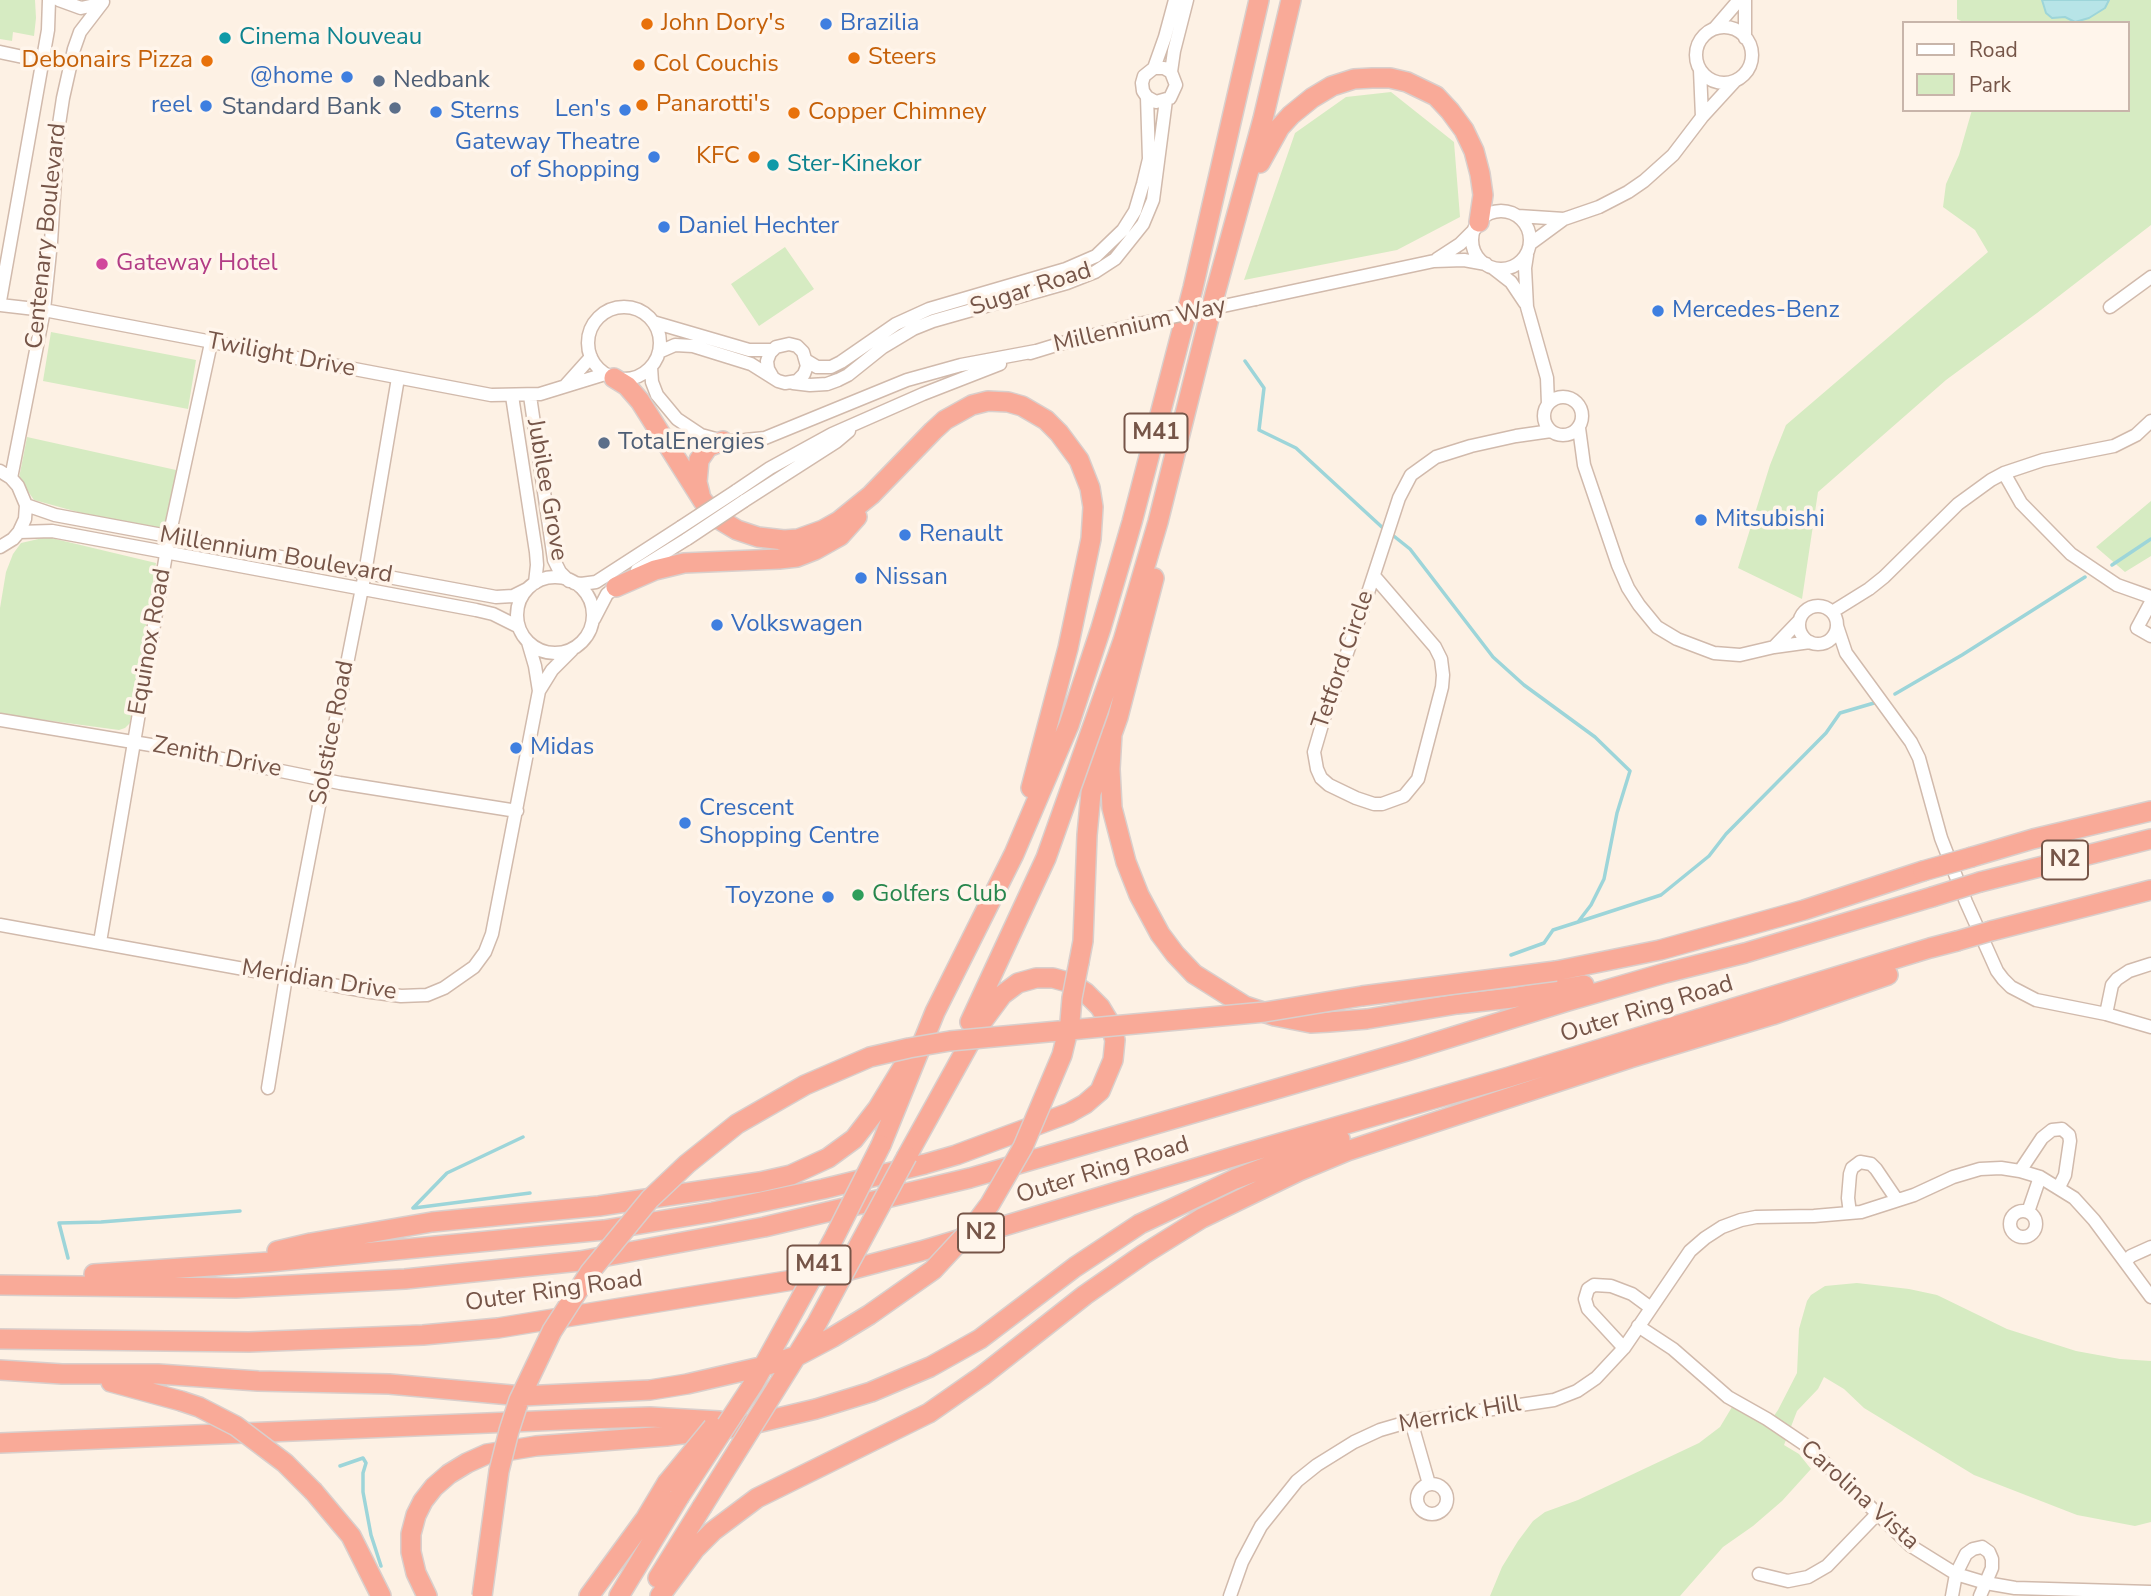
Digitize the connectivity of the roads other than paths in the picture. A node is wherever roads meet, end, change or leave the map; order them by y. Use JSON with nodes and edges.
{"nodes":[{"id":1,"x":49,"y":0,"type":"edge"},
{"id":2,"x":59,"y":0,"type":"edge"},
{"id":3,"x":1175,"y":0,"type":"edge"},
{"id":4,"x":1187,"y":0,"type":"edge"},
{"id":5,"x":1259,"y":0,"type":"edge"},
{"id":6,"x":1291,"y":0,"type":"edge"},
{"id":7,"x":1739,"y":0,"type":"edge"},
{"id":8,"x":1745,"y":0,"type":"edge"},
{"id":9,"x":105,"y":1,"type":"edge"},
{"id":10,"x":1715,"y":28,"type":"junction"},
{"id":11,"x":1745,"y":38,"type":"junction"},
{"id":12,"x":0,"y":52,"type":"edge"},
{"id":13,"x":42,"y":61,"type":"junction"},
{"id":14,"x":1154,"y":68,"type":"junction"},
{"id":15,"x":1700,"y":70,"type":"junction"},
{"id":16,"x":1171,"y":72,"type":"junction"},
{"id":17,"x":1735,"y":81,"type":"junction"},
{"id":18,"x":1147,"y":97,"type":"junction"},
{"id":19,"x":1166,"y":100,"type":"junction"},
{"id":20,"x":1702,"y":117,"type":"junction"},
{"id":21,"x":1239,"y":206,"type":"junction"},
{"id":22,"x":1518,"y":216,"type":"junction"},
{"id":23,"x":1564,"y":219,"type":"junction"},
{"id":24,"x":1477,"y":225,"type":"junction"},
{"id":25,"x":1529,"y":248,"type":"junction"},
{"id":26,"x":1434,"y":261,"type":"junction"},
{"id":27,"x":1489,"y":266,"type":"junction"},
{"id":28,"x":2151,"y":277,"type":"edge"},
{"id":29,"x":0,"y":303,"type":"edge"},
{"id":30,"x":1527,"y":307,"type":"junction"},
{"id":31,"x":2110,"y":307,"type":"dead end"},
{"id":32,"x":44,"y":310,"type":"junction"},
{"id":33,"x":653,"y":322,"type":"junction"},
{"id":34,"x":211,"y":343,"type":"junction"},
{"id":35,"x":773,"y":350,"type":"junction"},
{"id":36,"x":1036,"y":351,"type":"junction"},
{"id":37,"x":659,"y":352,"type":"junction"},
{"id":38,"x":592,"y":357,"type":"junction"},
{"id":39,"x":807,"y":361,"type":"junction"},
{"id":40,"x":651,"y":367,"type":"junction"},
{"id":41,"x":610,"y":376,"type":"junction"},
{"id":42,"x":772,"y":376,"type":"junction"},
{"id":43,"x":398,"y":378,"type":"junction"},
{"id":44,"x":1547,"y":378,"type":"junction"},
{"id":45,"x":793,"y":383,"type":"junction"},
{"id":46,"x":562,"y":389,"type":"junction"},
{"id":47,"x":512,"y":396,"type":"junction"},
{"id":48,"x":530,"y":396,"type":"junction"},
{"id":49,"x":1564,"y":397,"type":"junction"},
{"id":50,"x":1548,"y":404,"type":"junction"},
{"id":51,"x":1544,"y":418,"type":"junction"},
{"id":52,"x":2151,"y":422,"type":"edge"},
{"id":53,"x":858,"y":424,"type":"junction"},
{"id":54,"x":1579,"y":428,"type":"junction"},
{"id":55,"x":1557,"y":434,"type":"junction"},
{"id":56,"x":1516,"y":436,"type":"junction"},
{"id":57,"x":723,"y":441,"type":"junction"},
{"id":58,"x":1584,"y":465,"type":"junction"},
{"id":59,"x":2004,"y":473,"type":"junction"},
{"id":60,"x":6,"y":475,"type":"edge"},
{"id":61,"x":871,"y":495,"type":"junction"},
{"id":62,"x":703,"y":502,"type":"junction"},
{"id":63,"x":26,"y":505,"type":"junction"},
{"id":64,"x":1158,"y":522,"type":"junction"},
{"id":65,"x":19,"y":532,"type":"junction"},
{"id":66,"x":684,"y":533,"type":"junction"},
{"id":67,"x":169,"y":537,"type":"junction"},
{"id":68,"x":3,"y":546,"type":"edge"},
{"id":69,"x":166,"y":553,"type":"junction"},
{"id":70,"x":0,"y":560,"type":"edge"},
{"id":71,"x":365,"y":573,"type":"junction"},
{"id":72,"x":1374,"y":576,"type":"junction"},
{"id":73,"x":572,"y":582,"type":"junction"},
{"id":74,"x":531,"y":586,"type":"junction"},
{"id":75,"x":616,"y":587,"type":"junction"},
{"id":76,"x":362,"y":589,"type":"junction"},
{"id":77,"x":2151,"y":600,"type":"edge"},
{"id":78,"x":1832,"y":612,"type":"junction"},
{"id":79,"x":1799,"y":621,"type":"junction"},
{"id":80,"x":592,"y":625,"type":"junction"},
{"id":81,"x":519,"y":626,"type":"junction"},
{"id":82,"x":1837,"y":626,"type":"junction"},
{"id":83,"x":2151,"y":636,"type":"edge"},
{"id":84,"x":528,"y":642,"type":"junction"},
{"id":85,"x":1815,"y":643,"type":"junction"},
{"id":86,"x":1774,"y":647,"type":"junction"},
{"id":87,"x":574,"y":648,"type":"junction"},
{"id":88,"x":1846,"y":653,"type":"junction"},
{"id":89,"x":539,"y":691,"type":"junction"},
{"id":90,"x":0,"y":720,"type":"edge"},
{"id":91,"x":1112,"y":733,"type":"junction"},
{"id":92,"x":133,"y":742,"type":"junction"},
{"id":93,"x":324,"y":780,"type":"junction"},
{"id":94,"x":517,"y":811,"type":"junction"},
{"id":95,"x":2151,"y":811,"type":"edge"},
{"id":96,"x":2146,"y":840,"type":"edge"},
{"id":97,"x":1014,"y":854,"type":"junction"},
{"id":98,"x":1976,"y":871,"type":"junction"},
{"id":99,"x":1929,"y":885,"type":"junction"},
{"id":100,"x":2151,"y":890,"type":"edge"},
{"id":101,"x":0,"y":925,"type":"edge"},
{"id":102,"x":100,"y":942,"type":"junction"},
{"id":103,"x":1961,"y":946,"type":"junction"},
{"id":104,"x":1930,"y":948,"type":"junction"},
{"id":105,"x":2151,"y":964,"type":"edge"},
{"id":106,"x":286,"y":977,"type":"junction"},
{"id":107,"x":935,"y":1012,"type":"junction"},
{"id":108,"x":2106,"y":1014,"type":"junction"},
{"id":109,"x":2149,"y":1026,"type":"edge"},
{"id":110,"x":268,"y":1088,"type":"dead end"},
{"id":111,"x":907,"y":1156,"type":"junction"},
{"id":112,"x":2020,"y":1171,"type":"junction"},
{"id":113,"x":2040,"y":1177,"type":"junction"},
{"id":114,"x":2059,"y":1187,"type":"junction"},
{"id":115,"x":1897,"y":1200,"type":"junction"},
{"id":116,"x":2028,"y":1212,"type":"dead end"},
{"id":117,"x":1850,"y":1213,"type":"junction"},
{"id":118,"x":2151,"y":1247,"type":"edge"},
{"id":119,"x":2126,"y":1261,"type":"junction"},
{"id":120,"x":187,"y":1268,"type":"junction"},
{"id":121,"x":0,"y":1283,"type":"edge"},
{"id":122,"x":2149,"y":1292,"type":"edge"},
{"id":123,"x":1651,"y":1308,"type":"junction"},
{"id":124,"x":1638,"y":1326,"type":"junction"},
{"id":125,"x":0,"y":1339,"type":"edge"},
{"id":126,"x":1624,"y":1348,"type":"junction"},
{"id":127,"x":0,"y":1370,"type":"edge"},
{"id":128,"x":62,"y":1374,"type":"junction"},
{"id":129,"x":1410,"y":1421,"type":"junction"},
{"id":130,"x":744,"y":1426,"type":"junction"},
{"id":131,"x":0,"y":1443,"type":"edge"},
{"id":132,"x":1429,"y":1484,"type":"dead end"},
{"id":133,"x":673,"y":1490,"type":"junction"},
{"id":134,"x":1878,"y":1513,"type":"junction"},
{"id":135,"x":1759,"y":1574,"type":"dead end"},
{"id":136,"x":1956,"y":1574,"type":"junction"},
{"id":137,"x":1986,"y":1583,"type":"junction"},
{"id":138,"x":2151,"y":1592,"type":"edge"},
{"id":139,"x":1229,"y":1595,"type":"edge"},
{"id":140,"x":381,"y":1596,"type":"edge"},
{"id":141,"x":427,"y":1596,"type":"edge"},
{"id":142,"x":482,"y":1596,"type":"edge"},
{"id":143,"x":589,"y":1596,"type":"edge"},
{"id":144,"x":619,"y":1596,"type":"edge"},
{"id":145,"x":647,"y":1596,"type":"edge"},
{"id":146,"x":660,"y":1596,"type":"edge"},
{"id":147,"x":1952,"y":1596,"type":"edge"},
{"id":148,"x":1980,"y":1596,"type":"edge"}],
"edges":[{"from":1,"to":13,"type":"street","name":"Centenary Boulevard"},
{"from":2,"to":9,"type":"street"},
{"from":3,"to":14,"type":"street"},
{"from":4,"to":16,"type":"street"},
{"from":5,"to":97,"type":"highway","number":"M41"},
{"from":6,"to":21,"type":"highway","number":"M41"},
{"from":7,"to":10,"type":"street"},
{"from":8,"to":11,"type":"street"},
{"from":9,"to":32,"type":"street","name":"Centenary Boulevard"},
{"from":10,"to":11,"type":"street"},
{"from":10,"to":15,"type":"street"},
{"from":11,"to":17,"type":"street"},
{"from":12,"to":13,"type":"street"},
{"from":13,"to":29,"type":"street","name":"Centenary Boulevard"},
{"from":14,"to":16,"type":"street"},
{"from":14,"to":18,"type":"street"},
{"from":15,"to":17,"type":"street"},
{"from":15,"to":20,"type":"street"},
{"from":16,"to":19,"type":"street"},
{"from":17,"to":20,"type":"street"},
{"from":18,"to":19,"type":"street"},
{"from":18,"to":39,"type":"street","name":"Sugar Road"},
{"from":19,"to":45,"type":"street","name":"Sugar Road"},
{"from":20,"to":23,"type":"street"},
{"from":21,"to":24,"type":"highway"},
{"from":21,"to":64,"type":"highway","number":"M41"},
{"from":22,"to":23,"type":"street"},
{"from":22,"to":24,"type":"street"},
{"from":22,"to":25,"type":"street"},
{"from":23,"to":25,"type":"street"},
{"from":24,"to":26,"type":"street","name":"Millennium Way"},
{"from":24,"to":27,"type":"street"},
{"from":25,"to":27,"type":"street"},
{"from":25,"to":30,"type":"street"},
{"from":26,"to":27,"type":"street","name":"Millennium Way"},
{"from":26,"to":36,"type":"street","name":"Millennium Way","bridge":true},
{"from":27,"to":30,"type":"street"},
{"from":28,"to":31,"type":"street"},
{"from":29,"to":32,"type":"street","name":"Twilight Drive"},
{"from":30,"to":44,"type":"street"},
{"from":32,"to":34,"type":"street","name":"Twilight Drive"},
{"from":32,"to":60,"type":"street","name":"Centenary Boulevard"},
{"from":33,"to":35,"type":"street"},
{"from":33,"to":37,"type":"street"},
{"from":33,"to":38,"type":"street"},
{"from":34,"to":43,"type":"street","name":"Twilight Drive"},
{"from":34,"to":67,"type":"street","name":"Equinox Road"},
{"from":35,"to":39,"type":"street"},
{"from":35,"to":42,"type":"street"},
{"from":36,"to":53,"type":"street","name":"Millennium Way"},
{"from":36,"to":57,"type":"street"},
{"from":37,"to":40,"type":"street"},
{"from":37,"to":42,"type":"street"},
{"from":38,"to":41,"type":"street"},
{"from":38,"to":46,"type":"street"},
{"from":39,"to":45,"type":"street"},
{"from":40,"to":41,"type":"street"},
{"from":40,"to":57,"type":"street"},
{"from":41,"to":46,"type":"street","name":"Twilight Drive"},
{"from":41,"to":62,"type":"highway"},
{"from":42,"to":45,"type":"street"},
{"from":43,"to":47,"type":"street","name":"Twilight Drive"},
{"from":43,"to":71,"type":"street","name":"Solstice Road"},
{"from":44,"to":49,"type":"street"},
{"from":44,"to":50,"type":"street"},
{"from":46,"to":48,"type":"street","name":"Twilight Drive"},
{"from":47,"to":48,"type":"street","name":"Twilight Drive"},
{"from":47,"to":74,"type":"street","name":"Jubilee Grove"},
{"from":48,"to":73,"type":"street","name":"Jubilee Grove"},
{"from":49,"to":50,"type":"street"},
{"from":49,"to":54,"type":"street"},
{"from":50,"to":51,"type":"street"},
{"from":51,"to":55,"type":"street"},
{"from":51,"to":56,"type":"street","name":"Tetford Circle"},
{"from":52,"to":59,"type":"street"},
{"from":53,"to":66,"type":"street","name":"Millennium Way","bridge":true},
{"from":53,"to":66,"type":"street","name":"Millennium Way","bridge":true},
{"from":54,"to":55,"type":"street"},
{"from":54,"to":58,"type":"street"},
{"from":55,"to":56,"type":"street","name":"Tetford Circle"},
{"from":55,"to":58,"type":"street"},
{"from":56,"to":72,"type":"street","name":"Tetford Circle"},
{"from":57,"to":62,"type":"highway"},
{"from":58,"to":86,"type":"street"},
{"from":59,"to":77,"type":"street"},
{"from":59,"to":78,"type":"street"},
{"from":60,"to":63,"type":"street"},
{"from":61,"to":62,"type":"highway"},
{"from":61,"to":75,"type":"highway"},
{"from":61,"to":97,"type":"highway"},
{"from":63,"to":65,"type":"street"},
{"from":63,"to":67,"type":"street","name":"Millennium Boulevard"},
{"from":64,"to":91,"type":"highway"},
{"from":64,"to":111,"type":"highway","number":"M41"},
{"from":65,"to":68,"type":"street"},
{"from":65,"to":69,"type":"street","name":"Millennium Boulevard"},
{"from":66,"to":73,"type":"street","name":"Millennium Way"},
{"from":66,"to":75,"type":"street","name":"Millennium Way"},
{"from":67,"to":69,"type":"street","name":"Equinox Road"},
{"from":67,"to":71,"type":"street","name":"Millennium Boulevard"},
{"from":68,"to":70,"type":"street"},
{"from":69,"to":76,"type":"street","name":"Millennium Boulevard"},
{"from":69,"to":92,"type":"street","name":"Equinox Road"},
{"from":71,"to":74,"type":"street","name":"Millennium Boulevard"},
{"from":71,"to":76,"type":"street","name":"Solstice Road"},
{"from":72,"to":72,"type":"street","name":"Tetford Circle"},
{"from":73,"to":74,"type":"street","name":"Millennium Boulevard"},
{"from":73,"to":80,"type":"street"},
{"from":74,"to":81,"type":"street"},
{"from":75,"to":80,"type":"street","name":"Millennium Way"},
{"from":76,"to":81,"type":"street","name":"Millennium Boulevard"},
{"from":76,"to":93,"type":"street","name":"Solstice Road"},
{"from":77,"to":83,"type":"street"},
{"from":78,"to":79,"type":"street"},
{"from":78,"to":82,"type":"street"},
{"from":79,"to":85,"type":"street"},
{"from":79,"to":86,"type":"street"},
{"from":80,"to":87,"type":"street"},
{"from":81,"to":84,"type":"street"},
{"from":82,"to":85,"type":"street"},
{"from":82,"to":88,"type":"street"},
{"from":84,"to":87,"type":"street"},
{"from":84,"to":89,"type":"street","name":"Meridian Drive"},
{"from":85,"to":86,"type":"street"},
{"from":85,"to":88,"type":"street"},
{"from":87,"to":89,"type":"street","name":"Meridian Drive"},
{"from":88,"to":108,"type":"street"},
{"from":89,"to":94,"type":"street","name":"Meridian Drive"},
{"from":90,"to":92,"type":"street","name":"Zenith Drive"},
{"from":91,"to":99,"type":"highway","bridge":true},
{"from":91,"to":128,"type":"highway","bridge":true},
{"from":92,"to":93,"type":"street","name":"Zenith Drive"},
{"from":92,"to":102,"type":"street","name":"Equinox Road"},
{"from":93,"to":94,"type":"street","name":"Zenith Drive"},
{"from":93,"to":106,"type":"street","name":"Solstice Road"},
{"from":94,"to":106,"type":"street","name":"Meridian Drive"},
{"from":95,"to":98,"type":"highway"},
{"from":96,"to":98,"type":"highway","name":"Outer Ring Road","number":"N2"},
{"from":97,"to":107,"type":"highway","number":"M41"},
{"from":98,"to":99,"type":"highway","name":"Outer Ring Road","number":"N2","bridge":true},
{"from":98,"to":99,"type":"highway","bridge":true},
{"from":99,"to":121,"type":"highway","name":"Outer Ring Road","number":"N2"},
{"from":99,"to":142,"type":"highway","bridge":true},
{"from":100,"to":103,"type":"highway","name":"Outer Ring Road","number":"N2","bridge":true},
{"from":101,"to":102,"type":"street","name":"Meridian Drive"},
{"from":102,"to":106,"type":"street","name":"Meridian Drive"},
{"from":103,"to":104,"type":"highway","name":"Outer Ring Road","number":"N2"},
{"from":103,"to":146,"type":"highway"},
{"from":104,"to":125,"type":"highway","name":"Outer Ring Road","number":"N2"},
{"from":104,"to":130,"type":"highway"},
{"from":105,"to":108,"type":"street"},
{"from":106,"to":110,"type":"street","name":"Solstice Road"},
{"from":107,"to":120,"type":"highway"},
{"from":107,"to":133,"type":"highway","number":"M41","bridge":true},
{"from":108,"to":109,"type":"street"},
{"from":111,"to":120,"type":"highway"},
{"from":111,"to":145,"type":"highway","number":"M41","bridge":true},
{"from":112,"to":113,"type":"street","name":"Merrick Hill"},
{"from":112,"to":114,"type":"street"},
{"from":112,"to":115,"type":"street","name":"Merrick Hill"},
{"from":113,"to":114,"type":"street","name":"Merrick Hill"},
{"from":113,"to":116,"type":"street"},
{"from":114,"to":119,"type":"street","name":"Merrick Hill"},
{"from":115,"to":117,"type":"street","name":"Merrick Hill"},
{"from":115,"to":117,"type":"street"},
{"from":117,"to":123,"type":"street","name":"Merrick Hill"},
{"from":118,"to":119,"type":"street"},
{"from":119,"to":122,"type":"street","name":"Merrick Hill"},
{"from":120,"to":121,"type":"highway"},
{"from":123,"to":124,"type":"street","name":"Merrick Hill"},
{"from":123,"to":126,"type":"street"},
{"from":124,"to":126,"type":"street","name":"Merrick Hill"},
{"from":124,"to":134,"type":"street","name":"Carolina Vista"},
{"from":126,"to":129,"type":"street","name":"Merrick Hill"},
{"from":127,"to":128,"type":"highway"},
{"from":128,"to":140,"type":"highway","bridge":true},
{"from":129,"to":132,"type":"street"},
{"from":129,"to":139,"type":"street","name":"Merrick Hill"},
{"from":130,"to":131,"type":"highway"},
{"from":130,"to":141,"type":"highway"},
{"from":133,"to":143,"type":"highway"},
{"from":133,"to":144,"type":"highway","number":"M41"},
{"from":134,"to":135,"type":"street"},
{"from":134,"to":136,"type":"street","name":"Carolina Vista"},
{"from":136,"to":137,"type":"street","name":"Carolina Vista"},
{"from":136,"to":137,"type":"street"},
{"from":136,"to":147,"type":"street"},
{"from":137,"to":138,"type":"street","name":"Carolina Vista"},
{"from":137,"to":148,"type":"street"}]}
